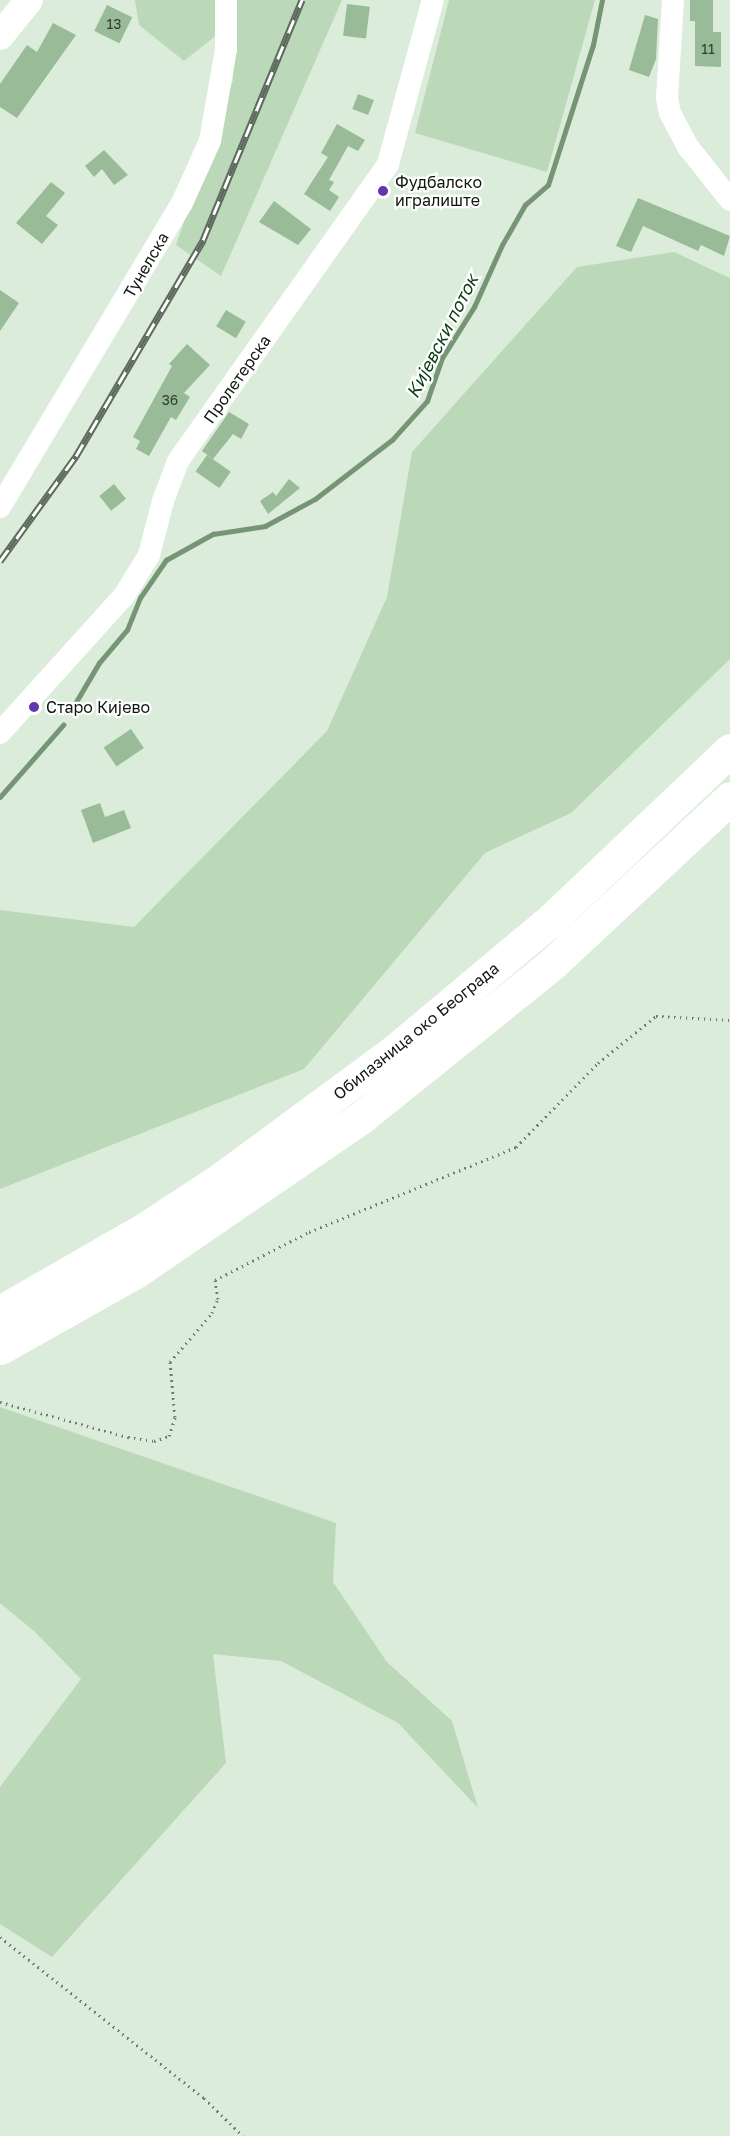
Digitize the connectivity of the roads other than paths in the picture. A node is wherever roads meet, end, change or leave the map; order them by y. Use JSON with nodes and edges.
{"nodes":[{"id":1,"x":29,"y":0,"type":"edge"},
{"id":2,"x":226,"y":0,"type":"edge"},
{"id":3,"x":433,"y":0,"type":"edge"},
{"id":4,"x":673,"y":0,"type":"edge"},
{"id":5,"x":0,"y":36,"type":"edge"},
{"id":6,"x":730,"y":200,"type":"edge"},
{"id":7,"x":0,"y":507,"type":"edge"},
{"id":8,"x":0,"y":733,"type":"edge"},
{"id":9,"x":730,"y":750,"type":"edge"},
{"id":10,"x":730,"y":798,"type":"edge"},
{"id":11,"x":77,"y":1287,"type":"junction"},
{"id":12,"x":0,"y":1312,"type":"edge"},
{"id":13,"x":0,"y":1348,"type":"edge"}],
"edges":[{"from":1,"to":5,"type":"main road"},
{"from":2,"to":7,"type":"street","name":"Тунелска"},
{"from":3,"to":8,"type":"street","name":"Пролетерска"},
{"from":4,"to":6,"type":"street"},
{"from":9,"to":11,"type":"highway","name":"Обилазница око Београда"},
{"from":10,"to":11,"type":"highway","name":"Обилазница око Београда"},
{"from":11,"to":12,"type":"highway"},
{"from":11,"to":13,"type":"highway"}]}
